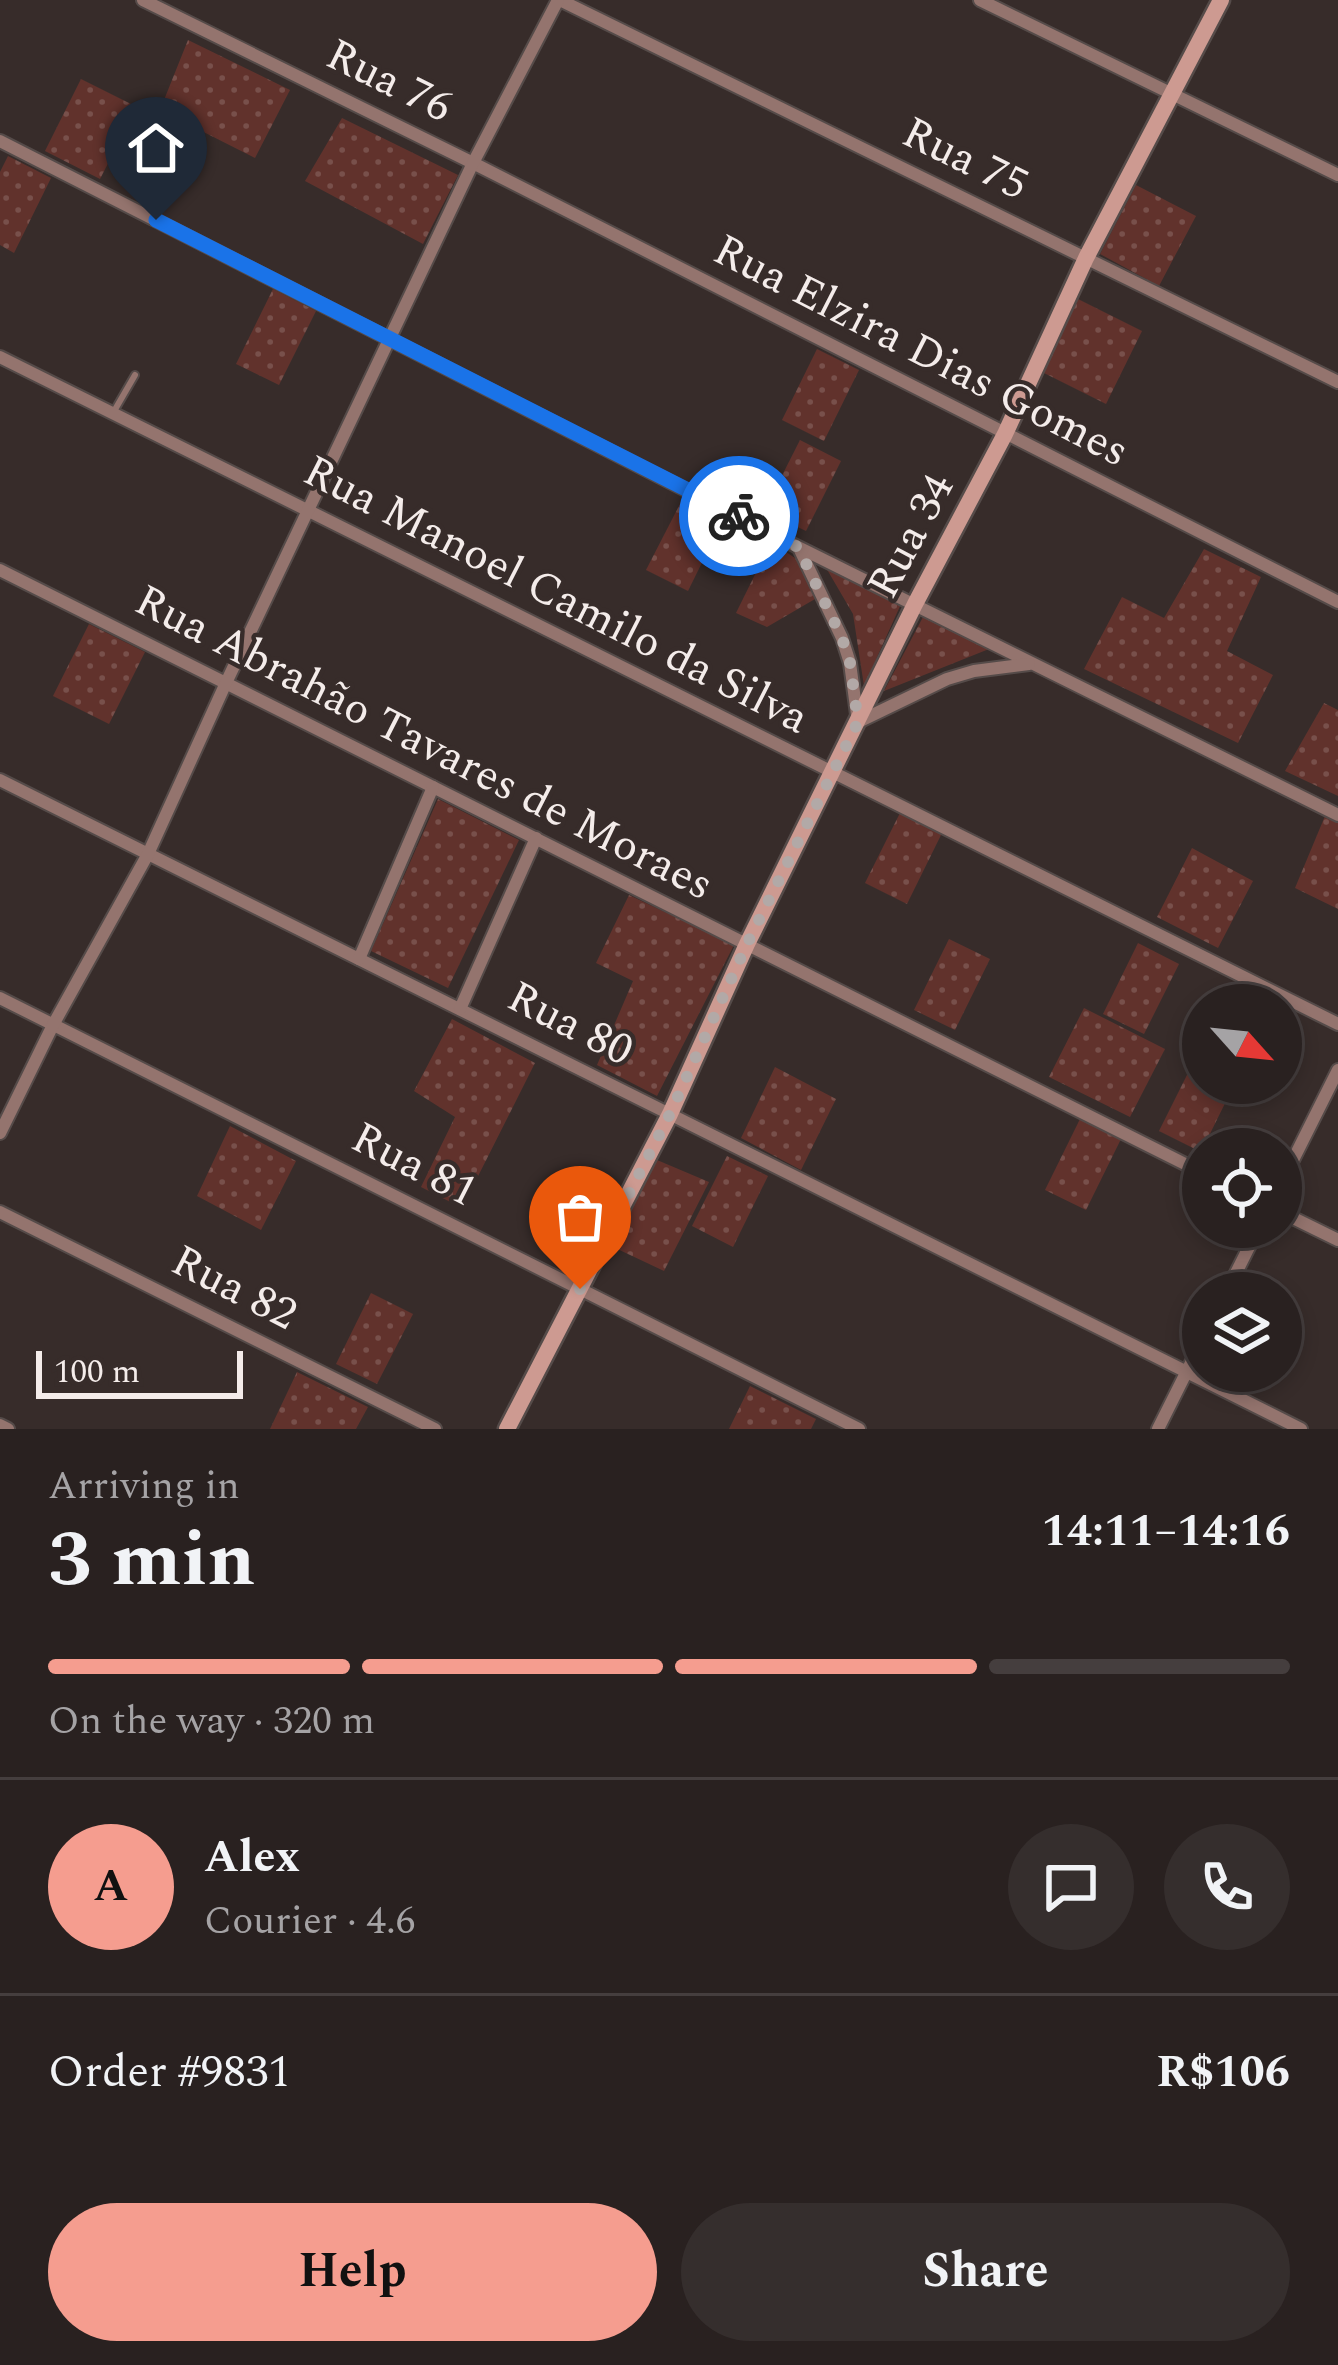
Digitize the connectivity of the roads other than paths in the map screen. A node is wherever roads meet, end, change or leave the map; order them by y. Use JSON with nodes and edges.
{"nodes":[{"id":1,"x":143,"y":0,"type":"edge"},
{"id":2,"x":559,"y":0,"type":"edge"},
{"id":3,"x":1222,"y":0,"type":"edge"},
{"id":4,"x":983,"y":1,"type":"edge"},
{"id":5,"x":1173,"y":94,"type":"junction"},
{"id":6,"x":0,"y":141,"type":"edge"},
{"id":7,"x":473,"y":163,"type":"junction"},
{"id":8,"x":1338,"y":176,"type":"edge"},
{"id":9,"x":1086,"y":258,"type":"junction"},
{"id":10,"x":391,"y":338,"type":"junction"},
{"id":11,"x":0,"y":357,"type":"edge"},
{"id":12,"x":135,"y":375,"type":"dead end"},
{"id":13,"x":1338,"y":382,"type":"edge"},
{"id":14,"x":111,"y":413,"type":"junction"},
{"id":15,"x":1005,"y":434,"type":"junction"},
{"id":16,"x":307,"y":512,"type":"junction"},
{"id":17,"x":798,"y":547,"type":"junction"},
{"id":18,"x":0,"y":570,"type":"edge"},
{"id":19,"x":1338,"y":602,"type":"edge"},
{"id":20,"x":915,"y":604,"type":"junction"},
{"id":21,"x":1032,"y":663,"type":"junction"},
{"id":22,"x":225,"y":685,"type":"junction"},
{"id":23,"x":858,"y":722,"type":"junction"},
{"id":24,"x":832,"y":773,"type":"junction"},
{"id":25,"x":0,"y":780,"type":"edge"},
{"id":26,"x":433,"y":787,"type":"junction"},
{"id":27,"x":1338,"y":815,"type":"edge"},
{"id":28,"x":536,"y":838,"type":"junction"},
{"id":29,"x":148,"y":854,"type":"junction"},
{"id":30,"x":747,"y":944,"type":"junction"},
{"id":31,"x":358,"y":959,"type":"junction"},
{"id":32,"x":0,"y":998,"type":"edge"},
{"id":33,"x":460,"y":1010,"type":"junction"},
{"id":34,"x":1338,"y":1024,"type":"edge"},
{"id":35,"x":53,"y":1025,"type":"junction"},
{"id":36,"x":1338,"y":1070,"type":"edge"},
{"id":37,"x":670,"y":1114,"type":"junction"},
{"id":38,"x":0,"y":1133,"type":"edge"},
{"id":39,"x":1302,"y":1142,"type":"edge"},
{"id":40,"x":1182,"y":1162,"type":"edge"},
{"id":41,"x":0,"y":1212,"type":"edge"},
{"id":42,"x":1302,"y":1222,"type":"edge"},
{"id":43,"x":1338,"y":1240,"type":"edge"},
{"id":44,"x":580,"y":1289,"type":"junction"},
{"id":45,"x":1182,"y":1370,"type":"edge"},
{"id":46,"x":1182,"y":1380,"type":"edge"},
{"id":47,"x":1226,"y":1392,"type":"edge"},
{"id":48,"x":435,"y":1429,"type":"edge"},
{"id":49,"x":507,"y":1429,"type":"edge"},
{"id":50,"x":859,"y":1429,"type":"edge"},
{"id":51,"x":1158,"y":1429,"type":"edge"},
{"id":52,"x":1300,"y":1429,"type":"edge"}],
"edges":[{"from":1,"to":7,"type":"street","name":"Rua 76"},
{"from":2,"to":7,"type":"street"},
{"from":2,"to":9,"type":"street","name":"Rua 75"},
{"from":3,"to":5,"type":"street","name":"Rua 34"},
{"from":4,"to":5,"type":"street"},
{"from":5,"to":8,"type":"street"},
{"from":5,"to":9,"type":"street","name":"Rua 34"},
{"from":6,"to":10,"type":"street"},
{"from":7,"to":10,"type":"street"},
{"from":7,"to":15,"type":"street","name":"Rua Elzira Dias Gomes"},
{"from":9,"to":13,"type":"street","name":"Rua 75"},
{"from":9,"to":15,"type":"street","name":"Rua 34"},
{"from":10,"to":16,"type":"street"},
{"from":10,"to":17,"type":"street"},
{"from":11,"to":14,"type":"street","name":"Rua Manoel Camilo da Silva"},
{"from":12,"to":14,"type":"lane"},
{"from":14,"to":16,"type":"street","name":"Rua Manoel Camilo da Silva"},
{"from":15,"to":19,"type":"street","name":"Rua Elzira Dias Gomes"},
{"from":15,"to":20,"type":"street","name":"Rua 34"},
{"from":16,"to":22,"type":"street"},
{"from":16,"to":24,"type":"street","name":"Rua Manoel Camilo da Silva"},
{"from":17,"to":20,"type":"street"},
{"from":17,"to":23,"type":"street"},
{"from":18,"to":22,"type":"street","name":"Rua Abrahão Tavares de Moraes"},
{"from":20,"to":21,"type":"street"},
{"from":20,"to":23,"type":"street","name":"Rua 34"},
{"from":21,"to":23,"type":"street"},
{"from":21,"to":27,"type":"street"},
{"from":22,"to":26,"type":"street","name":"Rua Abrahão Tavares de Moraes"},
{"from":22,"to":29,"type":"street"},
{"from":23,"to":24,"type":"street","name":"Rua 34"},
{"from":24,"to":30,"type":"street","name":"Rua 34"},
{"from":24,"to":34,"type":"street","name":"Rua Manoel Camilo da Silva"},
{"from":25,"to":29,"type":"street","name":"Rua 80"},
{"from":26,"to":28,"type":"street","name":"Rua Abrahão Tavares de Moraes"},
{"from":26,"to":31,"type":"street"},
{"from":28,"to":30,"type":"street","name":"Rua Abrahão Tavares de Moraes"},
{"from":28,"to":33,"type":"street"},
{"from":29,"to":31,"type":"street","name":"Rua 80"},
{"from":29,"to":35,"type":"street"},
{"from":30,"to":37,"type":"street","name":"Rua 34"},
{"from":30,"to":40,"type":"street","name":"Rua Abrahão Tavares de Moraes"},
{"from":31,"to":33,"type":"street","name":"Rua 80"},
{"from":32,"to":35,"type":"street","name":"Rua 81"},
{"from":33,"to":37,"type":"street","name":"Rua 80"},
{"from":35,"to":38,"type":"street"},
{"from":35,"to":44,"type":"street","name":"Rua 81"},
{"from":36,"to":39,"type":"street"},
{"from":37,"to":44,"type":"street","name":"Rua 34"},
{"from":37,"to":45,"type":"street","name":"Rua 80"},
{"from":41,"to":48,"type":"street","name":"Rua 82"},
{"from":42,"to":43,"type":"street"},
{"from":44,"to":49,"type":"street","name":"Rua 34"},
{"from":44,"to":50,"type":"street","name":"Rua 81"},
{"from":46,"to":51,"type":"street"},
{"from":47,"to":52,"type":"street","name":"Rua 80"}]}
